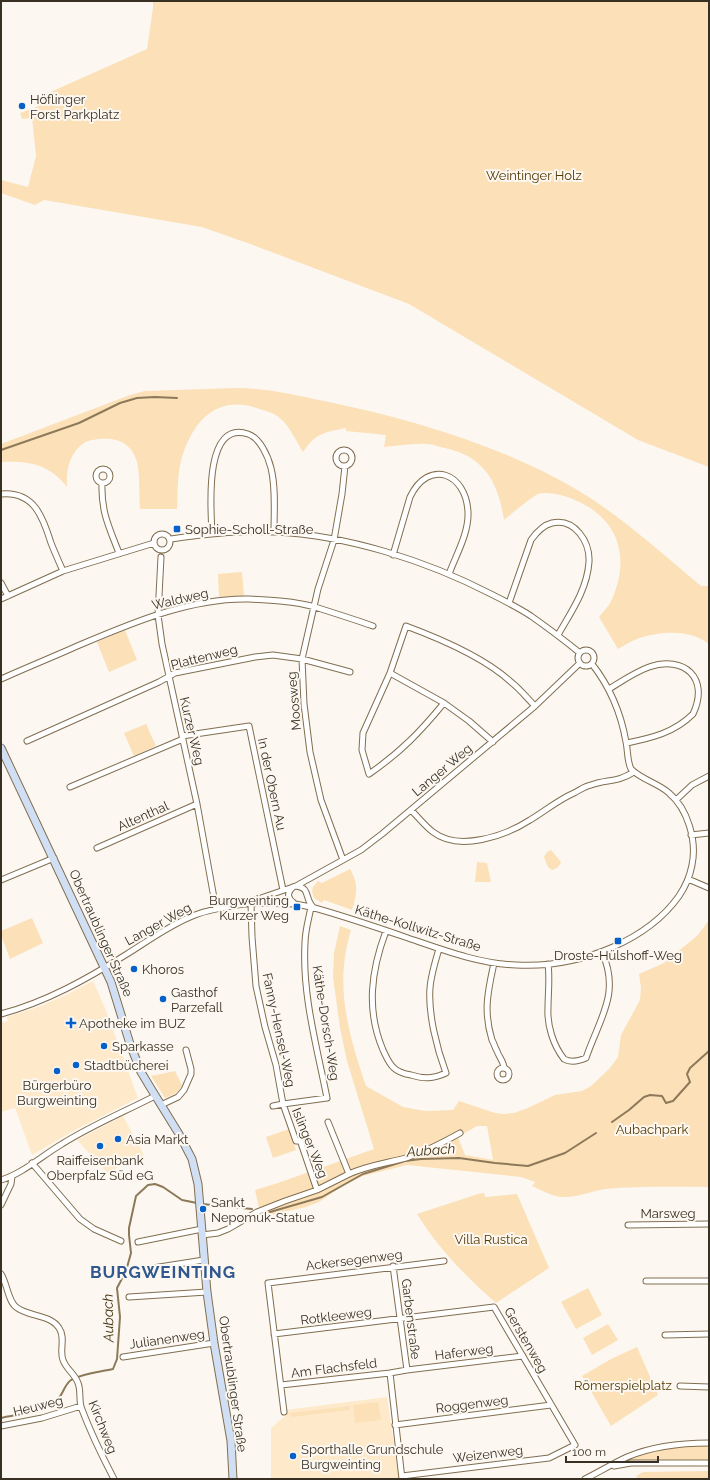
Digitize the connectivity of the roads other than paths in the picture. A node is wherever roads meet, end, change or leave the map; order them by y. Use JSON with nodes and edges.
{"nodes":[{"id":1,"x":345,"y":466,"type":"dead end"},
{"id":2,"x":102,"y":483,"type":"dead end"},
{"id":3,"x":1,"y":494,"type":"edge"},
{"id":4,"x":274,"y":532,"type":"junction"},
{"id":5,"x":212,"y":533,"type":"junction"},
{"id":6,"x":170,"y":539,"type":"junction"},
{"id":7,"x":334,"y":540,"type":"junction"},
{"id":8,"x":154,"y":543,"type":"junction"},
{"id":9,"x":119,"y":553,"type":"junction"},
{"id":10,"x":393,"y":555,"type":"junction"},
{"id":11,"x":161,"y":557,"type":"dead end"},
{"id":12,"x":63,"y":571,"type":"junction"},
{"id":13,"x":449,"y":574,"type":"junction"},
{"id":14,"x":1,"y":583,"type":"edge"},
{"id":15,"x":8,"y":596,"type":"junction"},
{"id":16,"x":1,"y":599,"type":"edge"},
{"id":17,"x":509,"y":603,"type":"junction"},
{"id":18,"x":313,"y":607,"type":"junction"},
{"id":19,"x":158,"y":614,"type":"junction"},
{"id":20,"x":373,"y":626,"type":"dead end"},
{"id":21,"x":558,"y":635,"type":"junction"},
{"id":22,"x":580,"y":653,"type":"junction"},
{"id":23,"x":302,"y":659,"type":"junction"},
{"id":24,"x":580,"y":663,"type":"junction"},
{"id":25,"x":592,"y":664,"type":"junction"},
{"id":26,"x":696,"y":670,"type":"dead end"},
{"id":27,"x":350,"y":672,"type":"dead end"},
{"id":28,"x":390,"y":673,"type":"junction"},
{"id":29,"x":168,"y":677,"type":"junction"},
{"id":30,"x":1,"y":679,"type":"edge"},
{"id":31,"x":609,"y":689,"type":"junction"},
{"id":32,"x":704,"y":696,"type":"dead end"},
{"id":33,"x":444,"y":703,"type":"junction"},
{"id":34,"x":535,"y":706,"type":"junction"},
{"id":35,"x":183,"y":738,"type":"junction"},
{"id":36,"x":27,"y":741,"type":"dead end"},
{"id":37,"x":493,"y":742,"type":"junction"},
{"id":38,"x":627,"y":743,"type":"junction"},
{"id":39,"x":2,"y":751,"type":"edge"},
{"id":40,"x":634,"y":772,"type":"junction"},
{"id":41,"x":709,"y":776,"type":"edge"},
{"id":42,"x":70,"y":787,"type":"dead end"},
{"id":43,"x":676,"y":800,"type":"junction"},
{"id":44,"x":197,"y":804,"type":"junction"},
{"id":45,"x":411,"y":810,"type":"junction"},
{"id":46,"x":709,"y":833,"type":"edge"},
{"id":47,"x":691,"y":835,"type":"junction"},
{"id":48,"x":97,"y":848,"type":"dead end"},
{"id":49,"x":54,"y":858,"type":"junction"},
{"id":50,"x":343,"y":860,"type":"junction"},
{"id":51,"x":308,"y":878,"type":"junction"},
{"id":52,"x":688,"y":879,"type":"junction"},
{"id":53,"x":1,"y":880,"type":"edge"},
{"id":54,"x":295,"y":886,"type":"junction"},
{"id":55,"x":709,"y":888,"type":"edge"},
{"id":56,"x":283,"y":890,"type":"junction"},
{"id":57,"x":306,"y":890,"type":"junction"},
{"id":58,"x":307,"y":897,"type":"junction"},
{"id":59,"x":251,"y":903,"type":"junction"},
{"id":60,"x":296,"y":904,"type":"junction"},
{"id":61,"x":313,"y":907,"type":"junction"},
{"id":62,"x":216,"y":909,"type":"junction"},
{"id":63,"x":386,"y":931,"type":"junction"},
{"id":64,"x":439,"y":949,"type":"junction"},
{"id":65,"x":602,"y":952,"type":"junction"},
{"id":66,"x":494,"y":962,"type":"junction"},
{"id":67,"x":548,"y":964,"type":"junction"},
{"id":68,"x":105,"y":968,"type":"junction"},
{"id":69,"x":1,"y":1014,"type":"edge"},
{"id":70,"x":186,"y":1050,"type":"dead end"},
{"id":71,"x":504,"y":1068,"type":"dead end"},
{"id":72,"x":155,"y":1096,"type":"junction"},
{"id":73,"x":283,"y":1104,"type":"junction"},
{"id":74,"x":161,"y":1105,"type":"junction"},
{"id":75,"x":273,"y":1106,"type":"dead end"},
{"id":76,"x":328,"y":1122,"type":"dead end"},
{"id":77,"x":460,"y":1133,"type":"dead end"},
{"id":78,"x":32,"y":1163,"type":"junction"},
{"id":79,"x":349,"y":1174,"type":"junction"},
{"id":80,"x":12,"y":1176,"type":"junction"},
{"id":81,"x":1,"y":1180,"type":"edge"},
{"id":82,"x":317,"y":1190,"type":"junction"},
{"id":83,"x":1,"y":1205,"type":"edge"},
{"id":84,"x":628,"y":1224,"type":"dead end"},
{"id":85,"x":709,"y":1224,"type":"edge"},
{"id":86,"x":202,"y":1232,"type":"junction"},
{"id":87,"x":121,"y":1241,"type":"dead end"},
{"id":88,"x":138,"y":1242,"type":"dead end"},
{"id":89,"x":204,"y":1260,"type":"junction"},
{"id":90,"x":444,"y":1260,"type":"dead end"},
{"id":91,"x":393,"y":1266,"type":"junction"},
{"id":92,"x":140,"y":1270,"type":"dead end"},
{"id":93,"x":1,"y":1274,"type":"edge"},
{"id":94,"x":709,"y":1280,"type":"edge"},
{"id":95,"x":646,"y":1281,"type":"dead end"},
{"id":96,"x":268,"y":1283,"type":"joint"},
{"id":97,"x":207,"y":1292,"type":"junction"},
{"id":98,"x":129,"y":1297,"type":"dead end"},
{"id":99,"x":400,"y":1319,"type":"junction"},
{"id":100,"x":274,"y":1334,"type":"junction"},
{"id":101,"x":665,"y":1334,"type":"dead end"},
{"id":102,"x":709,"y":1334,"type":"edge"},
{"id":103,"x":214,"y":1343,"type":"junction"},
{"id":104,"x":523,"y":1356,"type":"junction"},
{"id":105,"x":123,"y":1357,"type":"dead end"},
{"id":106,"x":407,"y":1370,"type":"junction"},
{"id":107,"x":390,"y":1373,"type":"junction"},
{"id":108,"x":281,"y":1386,"type":"junction"},
{"id":109,"x":680,"y":1386,"type":"dead end"},
{"id":110,"x":709,"y":1386,"type":"edge"},
{"id":111,"x":551,"y":1405,"type":"junction"},
{"id":112,"x":81,"y":1406,"type":"junction"},
{"id":113,"x":284,"y":1412,"type":"dead end"},
{"id":114,"x":395,"y":1424,"type":"junction"},
{"id":115,"x":1,"y":1426,"type":"edge"},
{"id":116,"x":709,"y":1443,"type":"edge"},
{"id":117,"x":575,"y":1445,"type":"joint"},
{"id":118,"x":709,"y":1463,"type":"edge"},
{"id":119,"x":609,"y":1467,"type":"junction"},
{"id":120,"x":402,"y":1477,"type":"edge"},
{"id":121,"x":114,"y":1479,"type":"edge"},
{"id":122,"x":233,"y":1479,"type":"edge"},
{"id":123,"x":585,"y":1479,"type":"edge"}],
"edges":[{"from":1,"to":7,"type":"street","name":"Moosweg"},
{"from":2,"to":9,"type":"street"},
{"from":3,"to":12,"type":"street"},
{"from":4,"to":5,"type":"street"},
{"from":4,"to":5,"type":"street"},
{"from":4,"to":7,"type":"street"},
{"from":5,"to":6,"type":"street"},
{"from":6,"to":8,"type":"street"},
{"from":6,"to":8,"type":"street"},
{"from":7,"to":10,"type":"street"},
{"from":7,"to":18,"type":"street","name":"Moosweg"},
{"from":8,"to":9,"type":"street"},
{"from":9,"to":12,"type":"street"},
{"from":10,"to":13,"type":"street"},
{"from":10,"to":13,"type":"street"},
{"from":11,"to":19,"type":"street","name":"Kurzer Weg"},
{"from":12,"to":15,"type":"street"},
{"from":13,"to":17,"type":"street"},
{"from":14,"to":15,"type":"street"},
{"from":15,"to":16,"type":"street"},
{"from":17,"to":21,"type":"street"},
{"from":17,"to":21,"type":"street"},
{"from":18,"to":19,"type":"street","name":"Waldweg"},
{"from":18,"to":20,"type":"street","name":"Waldweg"},
{"from":18,"to":23,"type":"street","name":"Moosweg"},
{"from":19,"to":29,"type":"street","name":"Kurzer Weg"},
{"from":19,"to":30,"type":"street","name":"Waldweg"},
{"from":21,"to":22,"type":"street"},
{"from":22,"to":24,"type":"street"},
{"from":22,"to":25,"type":"street"},
{"from":23,"to":27,"type":"street","name":"Plattenweg"},
{"from":23,"to":29,"type":"street","name":"Plattenweg"},
{"from":23,"to":50,"type":"street","name":"Moosweg"},
{"from":24,"to":25,"type":"street"},
{"from":24,"to":34,"type":"street","name":"Langer Weg"},
{"from":25,"to":31,"type":"street"},
{"from":26,"to":31,"type":"street"},
{"from":28,"to":33,"type":"street"},
{"from":28,"to":33,"type":"street"},
{"from":28,"to":34,"type":"street"},
{"from":29,"to":35,"type":"street","name":"Kurzer Weg"},
{"from":29,"to":36,"type":"street","name":"Plattenweg"},
{"from":31,"to":38,"type":"street"},
{"from":32,"to":38,"type":"street"},
{"from":33,"to":37,"type":"street"},
{"from":34,"to":37,"type":"street","name":"Langer Weg"},
{"from":35,"to":42,"type":"street","name":"In der Obern Au"},
{"from":35,"to":44,"type":"street","name":"Kurzer Weg"},
{"from":35,"to":56,"type":"street","name":"In der Obern Au"},
{"from":37,"to":45,"type":"street","name":"Langer Weg"},
{"from":38,"to":40,"type":"street"},
{"from":39,"to":49,"type":"street","name":"Obertraublinger Straße"},
{"from":40,"to":43,"type":"street","name":"Käthe-Kollwitz-Straße"},
{"from":40,"to":45,"type":"street"},
{"from":41,"to":43,"type":"street"},
{"from":43,"to":47,"type":"street","name":"Käthe-Kollwitz-Straße"},
{"from":44,"to":48,"type":"street","name":"Altenthal"},
{"from":44,"to":62,"type":"street","name":"Kurzer Weg"},
{"from":45,"to":50,"type":"street","name":"Langer Weg"},
{"from":46,"to":47,"type":"street"},
{"from":47,"to":52,"type":"street","name":"Käthe-Kollwitz-Straße"},
{"from":49,"to":53,"type":"street"},
{"from":49,"to":68,"type":"street","name":"Obertraublinger Straße"},
{"from":50,"to":51,"type":"street","name":"Langer Weg"},
{"from":51,"to":54,"type":"street","name":"Langer Weg"},
{"from":51,"to":57,"type":"street"},
{"from":52,"to":55,"type":"street"},
{"from":52,"to":65,"type":"street","name":"Käthe-Kollwitz-Straße"},
{"from":54,"to":56,"type":"street","name":"Langer Weg"},
{"from":54,"to":57,"type":"street"},
{"from":54,"to":60,"type":"street"},
{"from":56,"to":59,"type":"street","name":"Langer Weg"},
{"from":57,"to":58,"type":"street"},
{"from":58,"to":60,"type":"street"},
{"from":58,"to":61,"type":"street"},
{"from":59,"to":60,"type":"street","name":"Käthe-Kollwitz-Straße"},
{"from":59,"to":62,"type":"street","name":"Langer Weg"},
{"from":59,"to":73,"type":"street","name":"Fanny-Hensel-Weg"},
{"from":60,"to":61,"type":"street","name":"Käthe-Kollwitz-Straße"},
{"from":61,"to":63,"type":"street","name":"Käthe-Kollwitz-Straße"},
{"from":61,"to":73,"type":"street","name":"Käthe-Dorsch-Weg"},
{"from":62,"to":68,"type":"street","name":"Langer Weg"},
{"from":63,"to":64,"type":"street","name":"Käthe-Kollwitz-Straße"},
{"from":63,"to":64,"type":"street"},
{"from":64,"to":66,"type":"street","name":"Käthe-Kollwitz-Straße"},
{"from":65,"to":67,"type":"street","name":"Käthe-Kollwitz-Straße"},
{"from":65,"to":67,"type":"street"},
{"from":66,"to":67,"type":"street","name":"Käthe-Kollwitz-Straße"},
{"from":66,"to":71,"type":"street"},
{"from":68,"to":69,"type":"street","name":"Langer Weg"},
{"from":68,"to":72,"type":"street","name":"Obertraublinger Straße"},
{"from":70,"to":74,"type":"street"},
{"from":72,"to":74,"type":"street","name":"Obertraublinger Straße"},
{"from":72,"to":78,"type":"street"},
{"from":73,"to":75,"type":"street","name":"Fanny-Hensel-Weg"},
{"from":73,"to":82,"type":"street","name":"Islinger Weg"},
{"from":74,"to":86,"type":"street","name":"Obertraublinger Straße"},
{"from":76,"to":79,"type":"street","name":"Islinger Weg"},
{"from":77,"to":79,"type":"street","name":"Islinger Weg"},
{"from":78,"to":80,"type":"street"},
{"from":78,"to":87,"type":"street"},
{"from":79,"to":82,"type":"street","name":"Islinger Weg"},
{"from":80,"to":81,"type":"street"},
{"from":80,"to":83,"type":"street"},
{"from":82,"to":86,"type":"street","name":"Islinger Weg"},
{"from":84,"to":85,"type":"street","name":"Marsweg"},
{"from":86,"to":88,"type":"street","name":"Islinger Weg"},
{"from":86,"to":89,"type":"street","name":"Obertraublinger Straße"},
{"from":89,"to":92,"type":"street"},
{"from":89,"to":97,"type":"street","name":"Obertraublinger Straße"},
{"from":90,"to":91,"type":"street","name":"Ackersegenweg"},
{"from":91,"to":96,"type":"street","name":"Ackersegenweg"},
{"from":91,"to":99,"type":"street","name":"Garbenstraße"},
{"from":93,"to":112,"type":"street","name":"Kirchweg"},
{"from":94,"to":95,"type":"street"},
{"from":96,"to":100,"type":"street","name":"Am Flachsfeld"},
{"from":97,"to":98,"type":"street"},
{"from":97,"to":103,"type":"street","name":"Obertraublinger Straße"},
{"from":99,"to":100,"type":"street","name":"Rotkleeweg"},
{"from":99,"to":104,"type":"street","name":"Gerstenweg"},
{"from":99,"to":106,"type":"street","name":"Garbenstraße"},
{"from":100,"to":108,"type":"street","name":"Am Flachsfeld"},
{"from":101,"to":102,"type":"street"},
{"from":103,"to":105,"type":"street","name":"Julianenweg"},
{"from":103,"to":122,"type":"street","name":"Obertraublinger Straße"},
{"from":104,"to":106,"type":"street","name":"Haferweg"},
{"from":104,"to":111,"type":"street","name":"Gerstenweg"},
{"from":106,"to":107,"type":"street","name":"Garbenstraße"},
{"from":107,"to":108,"type":"street","name":"Am Flachsfeld"},
{"from":107,"to":114,"type":"street"},
{"from":108,"to":113,"type":"street","name":"Am Flachsfeld"},
{"from":109,"to":110,"type":"street"},
{"from":111,"to":114,"type":"street","name":"Roggenweg"},
{"from":111,"to":117,"type":"street","name":"Gerstenweg"},
{"from":112,"to":115,"type":"street","name":"Heuweg"},
{"from":112,"to":121,"type":"street","name":"Kirchweg"},
{"from":114,"to":120,"type":"street"},
{"from":116,"to":119,"type":"street"},
{"from":117,"to":120,"type":"street","name":"Weizenweg"},
{"from":118,"to":119,"type":"street"},
{"from":119,"to":123,"type":"street"}]}
